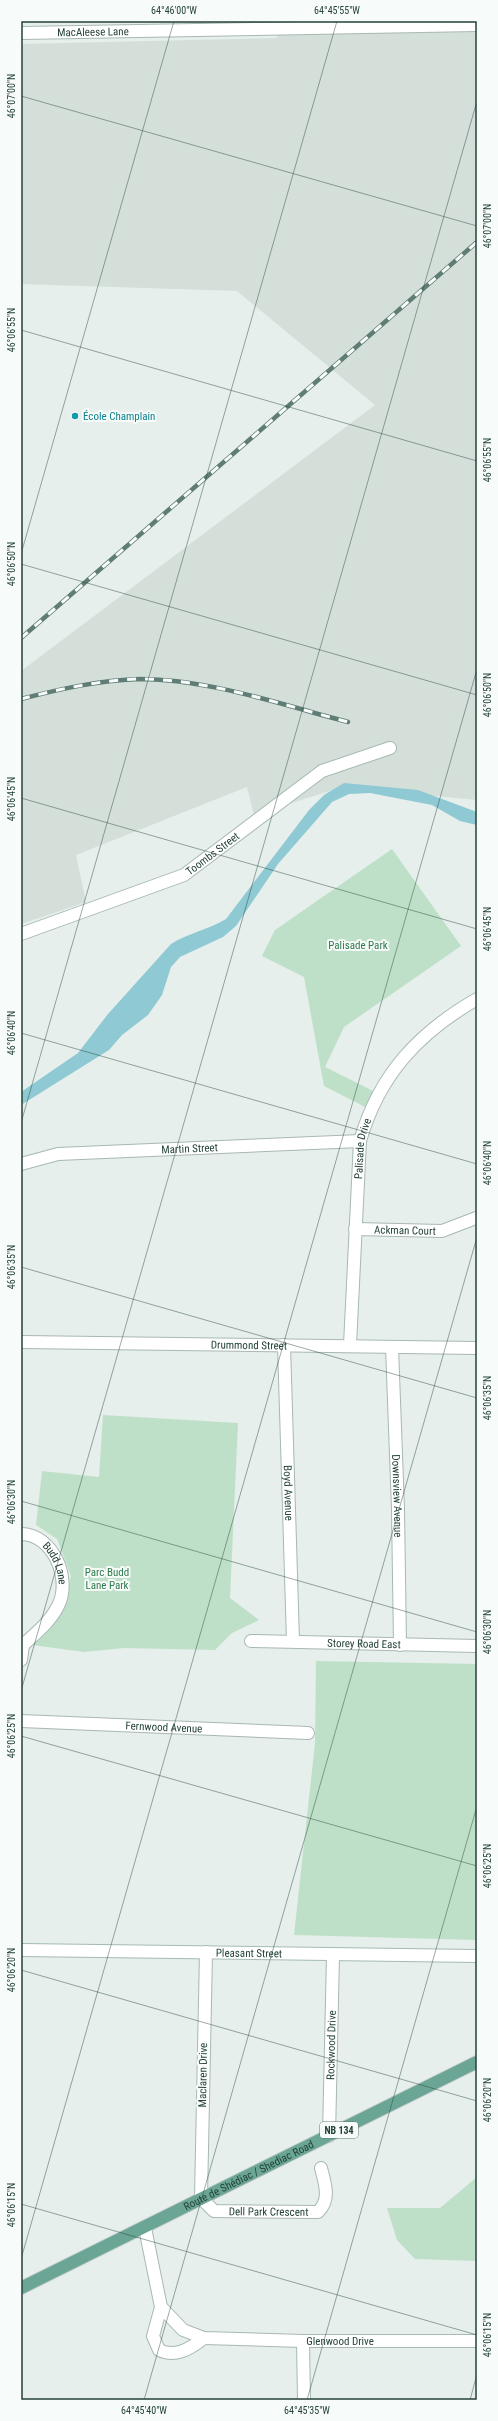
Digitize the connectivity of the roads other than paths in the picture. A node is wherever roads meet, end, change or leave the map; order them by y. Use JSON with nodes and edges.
{"nodes":[{"id":1,"x":477,"y":25,"type":"edge"},
{"id":2,"x":21,"y":33,"type":"edge"},
{"id":3,"x":390,"y":748,"type":"dead end"},
{"id":4,"x":21,"y":934,"type":"edge"},
{"id":5,"x":477,"y":999,"type":"edge"},
{"id":6,"x":360,"y":1141,"type":"junction"},
{"id":7,"x":21,"y":1164,"type":"edge"},
{"id":8,"x":476,"y":1218,"type":"dead end"},
{"id":9,"x":355,"y":1229,"type":"junction"},
{"id":10,"x":21,"y":1342,"type":"edge"},
{"id":11,"x":284,"y":1345,"type":"junction"},
{"id":12,"x":350,"y":1345,"type":"junction"},
{"id":13,"x":392,"y":1347,"type":"junction"},
{"id":14,"x":477,"y":1348,"type":"edge"},
{"id":15,"x":21,"y":1534,"type":"edge"},
{"id":16,"x":251,"y":1641,"type":"dead end"},
{"id":17,"x":293,"y":1641,"type":"junction"},
{"id":18,"x":22,"y":1645,"type":"edge"},
{"id":19,"x":400,"y":1645,"type":"junction"},
{"id":20,"x":477,"y":1646,"type":"edge"},
{"id":21,"x":21,"y":1660,"type":"edge"},
{"id":22,"x":21,"y":1721,"type":"edge"},
{"id":23,"x":308,"y":1733,"type":"dead end"},
{"id":24,"x":21,"y":1950,"type":"edge"},
{"id":25,"x":206,"y":1952,"type":"junction"},
{"id":26,"x":333,"y":1955,"type":"junction"},
{"id":27,"x":477,"y":1956,"type":"edge"},
{"id":28,"x":477,"y":2062,"type":"edge"},
{"id":29,"x":329,"y":2136,"type":"junction"},
{"id":30,"x":321,"y":2168,"type":"dead end"},
{"id":31,"x":201,"y":2198,"type":"junction"},
{"id":32,"x":145,"y":2228,"type":"junction"},
{"id":33,"x":21,"y":2288,"type":"edge"},
{"id":34,"x":161,"y":2307,"type":"junction"},
{"id":35,"x":204,"y":2338,"type":"junction"},
{"id":36,"x":477,"y":2340,"type":"edge"},
{"id":37,"x":303,"y":2341,"type":"junction"},
{"id":38,"x":304,"y":2400,"type":"edge"}],
"edges":[{"from":1,"to":2,"type":"street","name":"MacAleese Lane"},
{"from":3,"to":4,"type":"street","name":"Toombs Street"},
{"from":5,"to":6,"type":"street","name":"Palisade Drive"},
{"from":6,"to":7,"type":"street","name":"Martin Street"},
{"from":6,"to":9,"type":"street","name":"Palisade Drive"},
{"from":8,"to":9,"type":"street","name":"Ackman Court"},
{"from":9,"to":12,"type":"street","name":"Palisade Drive"},
{"from":10,"to":11,"type":"street","name":"Drummond Street"},
{"from":11,"to":12,"type":"street","name":"Drummond Street"},
{"from":11,"to":17,"type":"street","name":"Boyd Avenue"},
{"from":12,"to":13,"type":"street","name":"Drummond Street"},
{"from":13,"to":14,"type":"street","name":"Drummond Street"},
{"from":13,"to":19,"type":"street","name":"Downsview Avenue"},
{"from":15,"to":18,"type":"street","name":"Budd Lane"},
{"from":16,"to":17,"type":"street","name":"Storey Road East"},
{"from":17,"to":19,"type":"street","name":"Storey Road East"},
{"from":18,"to":21,"type":"street"},
{"from":19,"to":20,"type":"street","name":"Storey Road East"},
{"from":22,"to":23,"type":"street","name":"Fernwood Avenue"},
{"from":24,"to":25,"type":"street","name":"Pleasant Street"},
{"from":25,"to":26,"type":"street","name":"Pleasant Street"},
{"from":25,"to":31,"type":"street","name":"Maclaren Drive"},
{"from":26,"to":27,"type":"street","name":"Pleasant Street"},
{"from":26,"to":29,"type":"street","name":"Rockwood Drive"},
{"from":28,"to":29,"type":"main road","name":"Route de Shédiac / Shediac Road","number":"NB 134"},
{"from":29,"to":31,"type":"main road","name":"Route de Shédiac / Shediac Road","number":"NB 134"},
{"from":30,"to":31,"type":"street","name":"Dell Park Crescent"},
{"from":31,"to":32,"type":"main road","name":"Route de Shédiac / Shediac Road","number":"NB 134"},
{"from":32,"to":33,"type":"main road","name":"Route de Shédiac / Shediac Road","number":"NB 134"},
{"from":32,"to":34,"type":"street"},
{"from":34,"to":35,"type":"street","name":"Glenwood Drive"},
{"from":34,"to":35,"type":"street"},
{"from":35,"to":37,"type":"street","name":"Glenwood Drive"},
{"from":36,"to":37,"type":"street","name":"Glenwood Drive"},
{"from":37,"to":38,"type":"street"}]}
